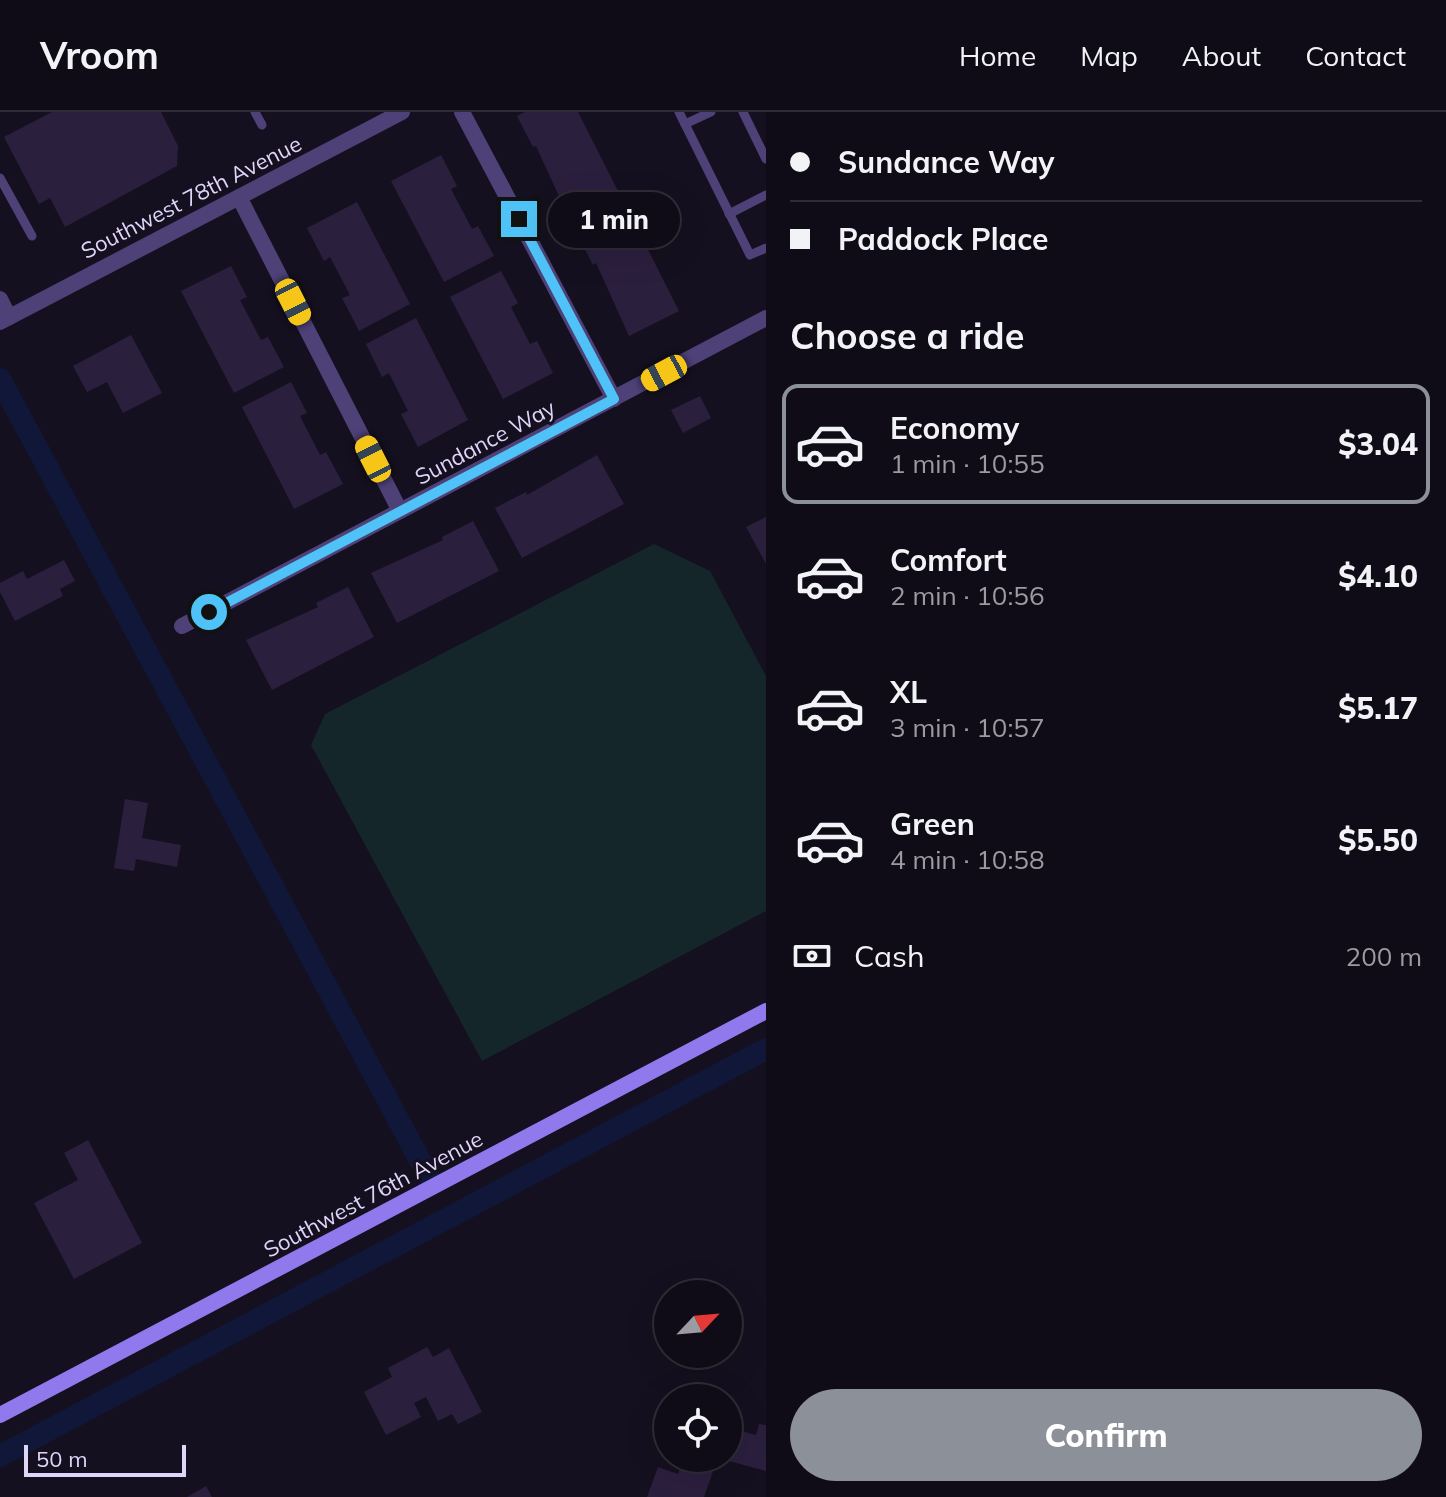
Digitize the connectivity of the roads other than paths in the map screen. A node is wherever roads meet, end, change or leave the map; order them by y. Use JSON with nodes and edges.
{"nodes":[{"id":1,"x":255,"y":112,"type":"edge"},
{"id":2,"x":402,"y":112,"type":"edge"},
{"id":3,"x":462,"y":112,"type":"edge"},
{"id":4,"x":679,"y":112,"type":"edge"},
{"id":5,"x":711,"y":112,"type":"edge"},
{"id":6,"x":743,"y":112,"type":"edge"},
{"id":7,"x":685,"y":124,"type":"junction"},
{"id":8,"x":262,"y":125,"type":"dead end"},
{"id":9,"x":766,"y":159,"type":"edge"},
{"id":10,"x":0,"y":178,"type":"edge"},
{"id":11,"x":766,"y":195,"type":"edge"},
{"id":12,"x":239,"y":197,"type":"junction"},
{"id":13,"x":729,"y":214,"type":"junction"},
{"id":14,"x":32,"y":236,"type":"dead end"},
{"id":15,"x":766,"y":248,"type":"edge"},
{"id":16,"x":0,"y":299,"type":"edge"},
{"id":17,"x":766,"y":318,"type":"edge"},
{"id":18,"x":5,"y":319,"type":"edge"},
{"id":19,"x":614,"y":399,"type":"junction"},
{"id":20,"x":400,"y":511,"type":"junction"},
{"id":21,"x":182,"y":626,"type":"dead end"},
{"id":22,"x":766,"y":1011,"type":"edge"},
{"id":23,"x":0,"y":1415,"type":"edge"}],
"edges":[{"from":1,"to":8,"type":"lane"},
{"from":2,"to":12,"type":"street","name":"Southwest 78th Avenue"},
{"from":3,"to":19,"type":"street"},
{"from":4,"to":7,"type":"lane"},
{"from":5,"to":7,"type":"lane"},
{"from":6,"to":9,"type":"lane"},
{"from":7,"to":13,"type":"lane"},
{"from":10,"to":14,"type":"lane"},
{"from":11,"to":13,"type":"lane"},
{"from":12,"to":18,"type":"street","name":"Southwest 78th Avenue"},
{"from":12,"to":20,"type":"street"},
{"from":13,"to":15,"type":"lane"},
{"from":16,"to":18,"type":"street"},
{"from":17,"to":19,"type":"street","name":"Sundance Way"},
{"from":19,"to":20,"type":"street","name":"Sundance Way"},
{"from":20,"to":21,"type":"street","name":"Sundance Way"},
{"from":22,"to":23,"type":"street","name":"Southwest 76th Avenue"}]}
